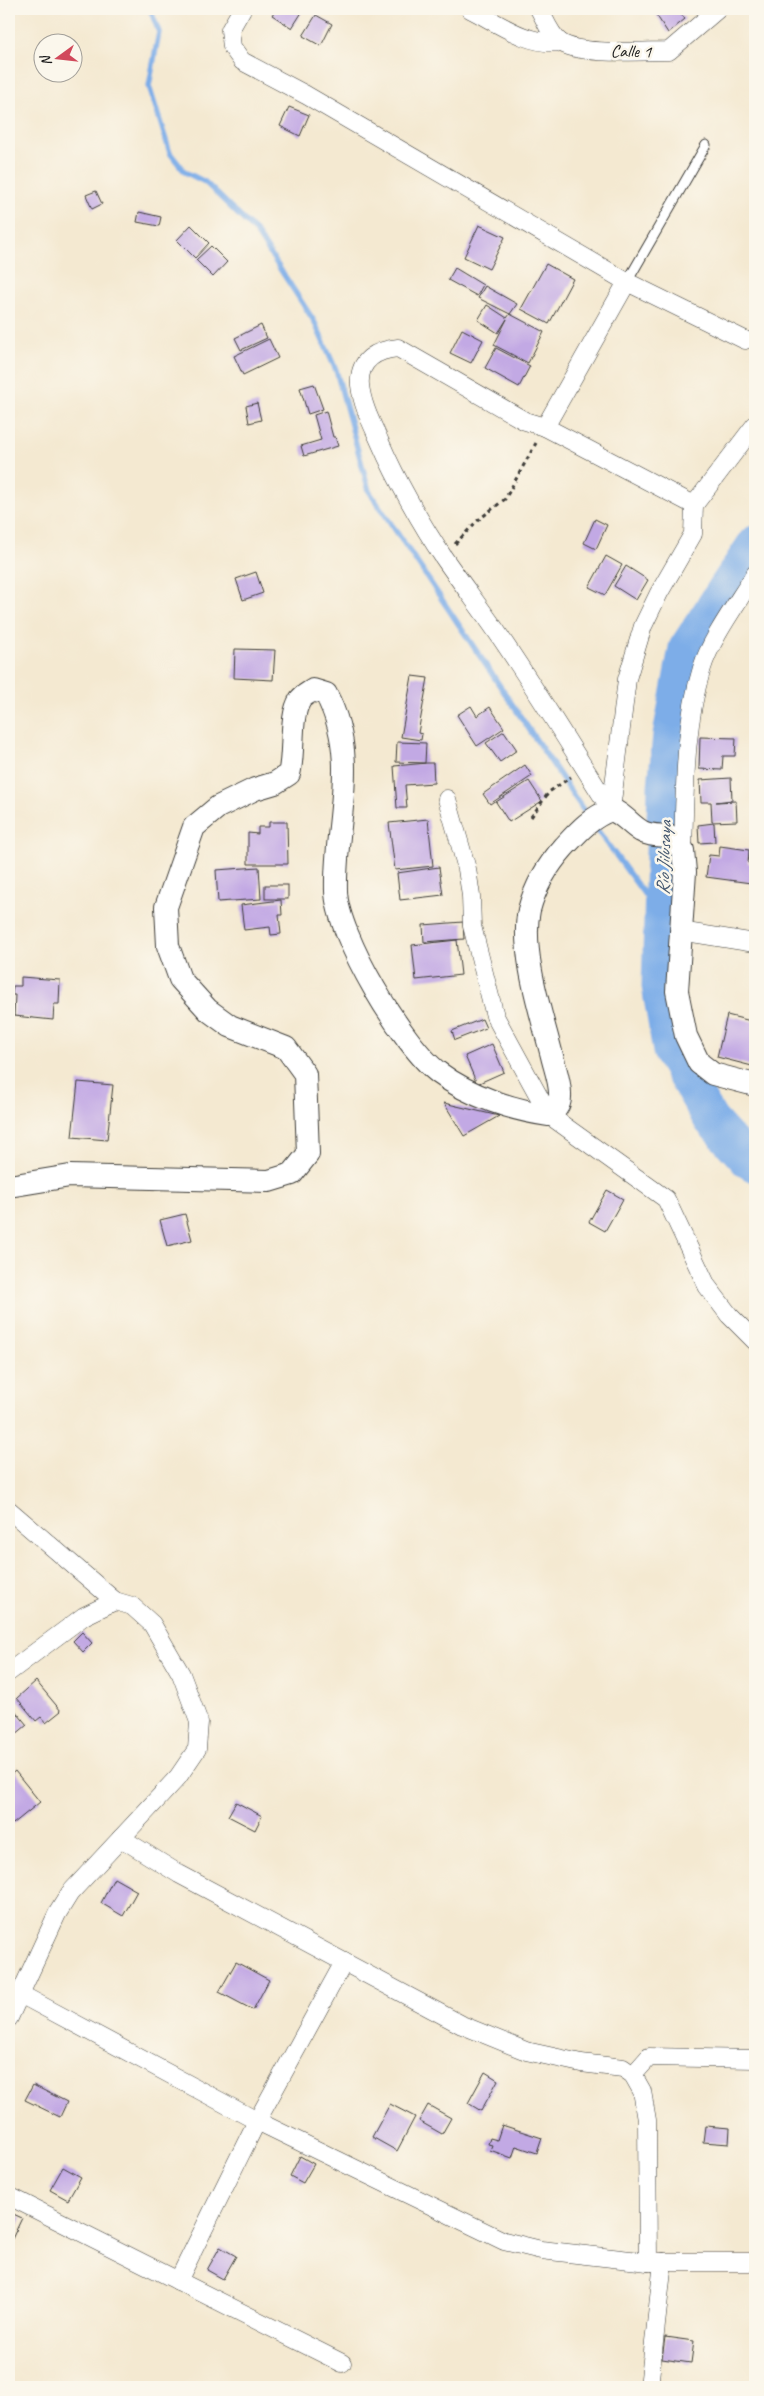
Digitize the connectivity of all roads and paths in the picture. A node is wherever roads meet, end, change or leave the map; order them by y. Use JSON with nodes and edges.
{"nodes":[{"id":1,"x":242,"y":9,"type":"edge"},
{"id":2,"x":470,"y":9,"type":"edge"},
{"id":3,"x":539,"y":9,"type":"edge"},
{"id":4,"x":718,"y":9,"type":"edge"},
{"id":5,"x":560,"y":42,"type":"junction"},
{"id":6,"x":706,"y":145,"type":"dead end"},
{"id":7,"x":627,"y":282,"type":"junction"},
{"id":8,"x":745,"y":340,"type":"dead end"},
{"id":9,"x":755,"y":425,"type":"edge"},
{"id":10,"x":545,"y":427,"type":"junction"},
{"id":11,"x":694,"y":504,"type":"junction"},
{"id":12,"x":442,"y":556,"type":"junction"},
{"id":13,"x":755,"y":574,"type":"edge"},
{"id":14,"x":567,"y":779,"type":"dead end"},
{"id":15,"x":447,"y":799,"type":"dead end"},
{"id":16,"x":532,"y":817,"type":"dead end"},
{"id":17,"x":597,"y":818,"type":"junction"},
{"id":18,"x":667,"y":840,"type":"junction"},
{"id":19,"x":680,"y":931,"type":"junction"},
{"id":20,"x":755,"y":943,"type":"edge"},
{"id":21,"x":755,"y":1085,"type":"edge"},
{"id":22,"x":549,"y":1115,"type":"junction"},
{"id":23,"x":9,"y":1186,"type":"edge"},
{"id":24,"x":755,"y":1341,"type":"edge"},
{"id":25,"x":9,"y":1510,"type":"edge"},
{"id":26,"x":115,"y":1602,"type":"junction"},
{"id":27,"x":9,"y":1672,"type":"edge"},
{"id":28,"x":121,"y":1838,"type":"junction"},
{"id":29,"x":344,"y":1962,"type":"junction"},
{"id":30,"x":20,"y":1994,"type":"junction"},
{"id":31,"x":9,"y":2018,"type":"edge"},
{"id":32,"x":755,"y":2059,"type":"edge"},
{"id":33,"x":633,"y":2075,"type":"junction"},
{"id":34,"x":257,"y":2121,"type":"junction"},
{"id":35,"x":9,"y":2196,"type":"edge"},
{"id":36,"x":655,"y":2262,"type":"junction"},
{"id":37,"x":755,"y":2262,"type":"edge"},
{"id":38,"x":178,"y":2281,"type":"junction"},
{"id":39,"x":342,"y":2363,"type":"dead end"},
{"id":40,"x":649,"y":2387,"type":"edge"}],
"edges":[{"from":1,"to":7,"type":"street"},
{"from":2,"to":5,"type":"street","name":"Calle 1"},
{"from":3,"to":5,"type":"street"},
{"from":4,"to":5,"type":"street","name":"Calle 1"},
{"from":6,"to":7,"type":"lane"},
{"from":7,"to":8,"type":"street"},
{"from":7,"to":10,"type":"street"},
{"from":9,"to":11,"type":"street"},
{"from":10,"to":11,"type":"street"},
{"from":10,"to":12,"type":"path"},
{"from":10,"to":12,"type":"street"},
{"from":11,"to":17,"type":"street"},
{"from":12,"to":17,"type":"street"},
{"from":13,"to":18,"type":"street"},
{"from":14,"to":16,"type":"path"},
{"from":15,"to":22,"type":"street"},
{"from":17,"to":18,"type":"street"},
{"from":17,"to":22,"type":"street"},
{"from":18,"to":19,"type":"street"},
{"from":19,"to":20,"type":"street"},
{"from":19,"to":21,"type":"street"},
{"from":22,"to":23,"type":"street"},
{"from":22,"to":24,"type":"street"},
{"from":25,"to":26,"type":"street"},
{"from":26,"to":27,"type":"street"},
{"from":26,"to":28,"type":"street"},
{"from":28,"to":29,"type":"street"},
{"from":28,"to":30,"type":"street"},
{"from":29,"to":33,"type":"street"},
{"from":29,"to":34,"type":"street"},
{"from":30,"to":31,"type":"street"},
{"from":30,"to":34,"type":"street"},
{"from":32,"to":33,"type":"street"},
{"from":33,"to":36,"type":"street"},
{"from":34,"to":36,"type":"street"},
{"from":34,"to":38,"type":"street"},
{"from":35,"to":38,"type":"street"},
{"from":36,"to":37,"type":"street"},
{"from":36,"to":40,"type":"street"},
{"from":38,"to":39,"type":"street"}]}
